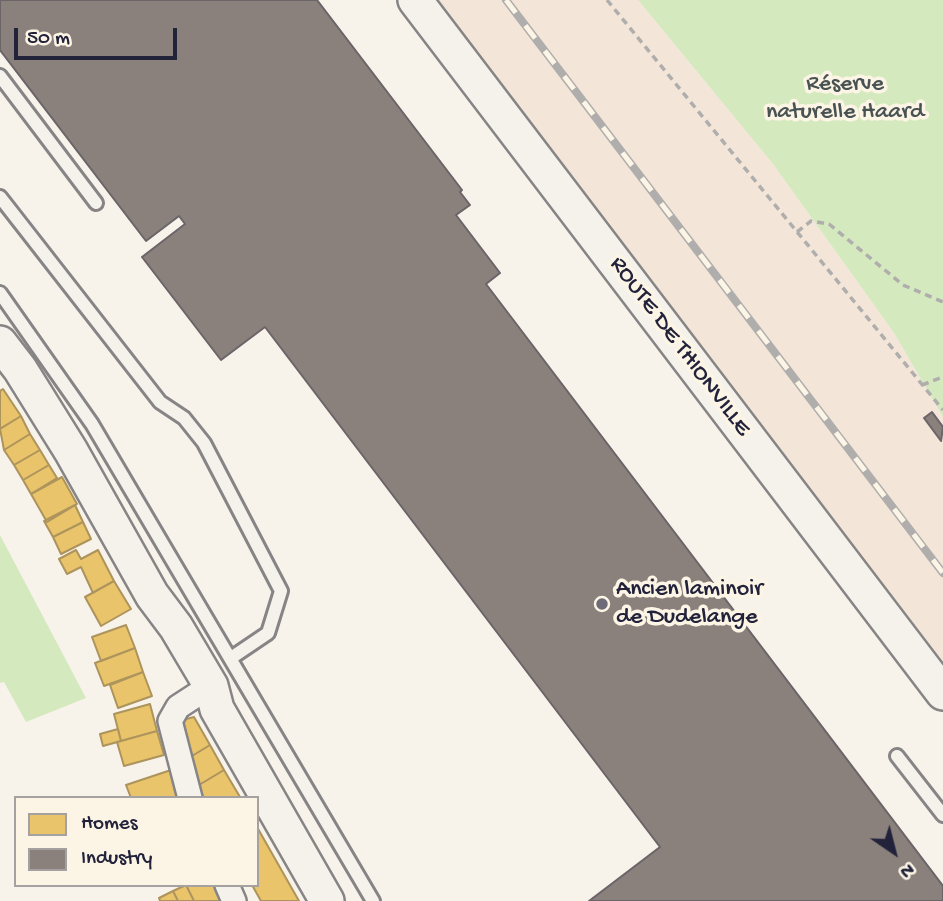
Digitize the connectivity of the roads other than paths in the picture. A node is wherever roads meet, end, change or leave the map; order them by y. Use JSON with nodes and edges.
{"nodes":[{"id":1,"x":415,"y":0,"type":"edge"},
{"id":2,"x":0,"y":76,"type":"edge"},
{"id":3,"x":0,"y":197,"type":"edge"},
{"id":4,"x":96,"y":203,"type":"dead end"},
{"id":5,"x":0,"y":293,"type":"edge"},
{"id":6,"x":0,"y":344,"type":"edge"},
{"id":7,"x":231,"y":658,"type":"junction"},
{"id":8,"x":943,"y":694,"type":"edge"},
{"id":9,"x":208,"y":702,"type":"junction"},
{"id":10,"x":897,"y":756,"type":"dead end"},
{"id":11,"x":189,"y":796,"type":"edge"},
{"id":12,"x":943,"y":815,"type":"edge"},
{"id":13,"x":327,"y":901,"type":"edge"},
{"id":14,"x":373,"y":901,"type":"edge"}],
"edges":[{"from":1,"to":8,"type":"main road","name":"ROUTE DE THIONVILLE"},
{"from":2,"to":4,"type":"lane"},
{"from":3,"to":7,"type":"lane"},
{"from":5,"to":7,"type":"lane"},
{"from":6,"to":9,"type":"main road"},
{"from":7,"to":14,"type":"lane"},
{"from":9,"to":11,"type":"street"},
{"from":9,"to":13,"type":"main road"},
{"from":10,"to":12,"type":"lane"}]}
